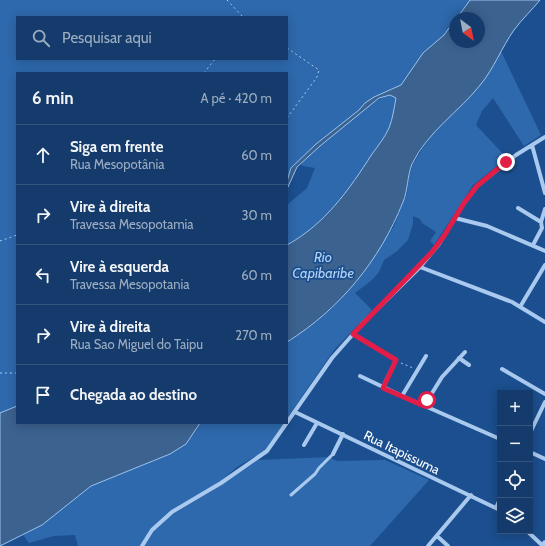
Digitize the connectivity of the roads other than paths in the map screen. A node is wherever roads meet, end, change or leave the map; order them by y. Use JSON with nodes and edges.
{"nodes":[{"id":1,"x":545,"y":137,"type":"edge"},
{"id":2,"x":532,"y":145,"type":"junction"},
{"id":3,"x":545,"y":193,"type":"edge"},
{"id":4,"x":518,"y":208,"type":"dead end"},
{"id":5,"x":545,"y":209,"type":"edge"},
{"id":6,"x":455,"y":218,"type":"junction"},
{"id":7,"x":541,"y":222,"type":"junction"},
{"id":8,"x":533,"y":245,"type":"junction"},
{"id":9,"x":545,"y":251,"type":"edge"},
{"id":10,"x":545,"y":265,"type":"edge"},
{"id":11,"x":420,"y":267,"type":"junction"},
{"id":12,"x":520,"y":307,"type":"junction"},
{"id":13,"x":545,"y":322,"type":"edge"},
{"id":14,"x":465,"y":352,"type":"dead end"},
{"id":15,"x":426,"y":356,"type":"dead end"},
{"id":16,"x":459,"y":358,"type":"junction"},
{"id":17,"x":396,"y":360,"type":"road end"},
{"id":18,"x":469,"y":365,"type":"dead end"},
{"id":19,"x":502,"y":369,"type":"dead end"},
{"id":20,"x":360,"y":376,"type":"dead end"},
{"id":21,"x":383,"y":388,"type":"junction"},
{"id":22,"x":545,"y":394,"type":"edge"},
{"id":23,"x":402,"y":396,"type":"junction"},
{"id":24,"x":545,"y":402,"type":"edge"},
{"id":25,"x":424,"y":406,"type":"junction"},
{"id":26,"x":295,"y":412,"type":"junction"},
{"id":27,"x":288,"y":422,"type":"edge"},
{"id":28,"x":317,"y":423,"type":"junction"},
{"id":29,"x":287,"y":424,"type":"edge"},
{"id":30,"x":533,"y":427,"type":"edge"},
{"id":31,"x":343,"y":434,"type":"junction"},
{"id":32,"x":497,"y":438,"type":"edge"},
{"id":33,"x":304,"y":445,"type":"dead end"},
{"id":34,"x":533,"y":453,"type":"edge"},
{"id":35,"x":333,"y":454,"type":"joint"},
{"id":36,"x":545,"y":459,"type":"edge"},
{"id":37,"x":291,"y":495,"type":"dead end"},
{"id":38,"x":471,"y":495,"type":"junction"},
{"id":39,"x":496,"y":508,"type":"edge"},
{"id":40,"x":531,"y":534,"type":"edge"},
{"id":41,"x":436,"y":536,"type":"junction"},
{"id":42,"x":544,"y":545,"type":"edge"},
{"id":43,"x":142,"y":546,"type":"edge"},
{"id":44,"x":428,"y":546,"type":"edge"},
{"id":45,"x":448,"y":546,"type":"edge"}],
"edges":[{"from":1,"to":2,"type":"street"},
{"from":2,"to":3,"type":"street"},
{"from":2,"to":6,"type":"street"},
{"from":4,"to":7,"type":"street"},
{"from":5,"to":7,"type":"street"},
{"from":6,"to":8,"type":"street"},
{"from":6,"to":11,"type":"street"},
{"from":7,"to":8,"type":"street"},
{"from":8,"to":9,"type":"street"},
{"from":10,"to":12,"type":"street"},
{"from":11,"to":12,"type":"street"},
{"from":11,"to":26,"type":"street"},
{"from":12,"to":13,"type":"street"},
{"from":14,"to":16,"type":"street"},
{"from":15,"to":23,"type":"street"},
{"from":16,"to":18,"type":"street"},
{"from":16,"to":25,"type":"street"},
{"from":17,"to":21,"type":"street"},
{"from":19,"to":22,"type":"street"},
{"from":20,"to":21,"type":"street"},
{"from":21,"to":23,"type":"street"},
{"from":23,"to":25,"type":"street"},
{"from":24,"to":30,"type":"street"},
{"from":25,"to":32,"type":"street"},
{"from":26,"to":27,"type":"street"},
{"from":26,"to":28,"type":"street","name":"Rua Itapissuma"},
{"from":28,"to":31,"type":"street","name":"Rua Itapissuma"},
{"from":28,"to":33,"type":"street"},
{"from":29,"to":43,"type":"street"},
{"from":31,"to":35,"type":"street"},
{"from":31,"to":38,"type":"street","name":"Rua Itapissuma"},
{"from":34,"to":36,"type":"street"},
{"from":35,"to":37,"type":"lane"},
{"from":38,"to":39,"type":"street","name":"Rua Itapissuma"},
{"from":38,"to":41,"type":"street"},
{"from":40,"to":42,"type":"street"},
{"from":41,"to":44,"type":"street"},
{"from":41,"to":45,"type":"street"}]}
